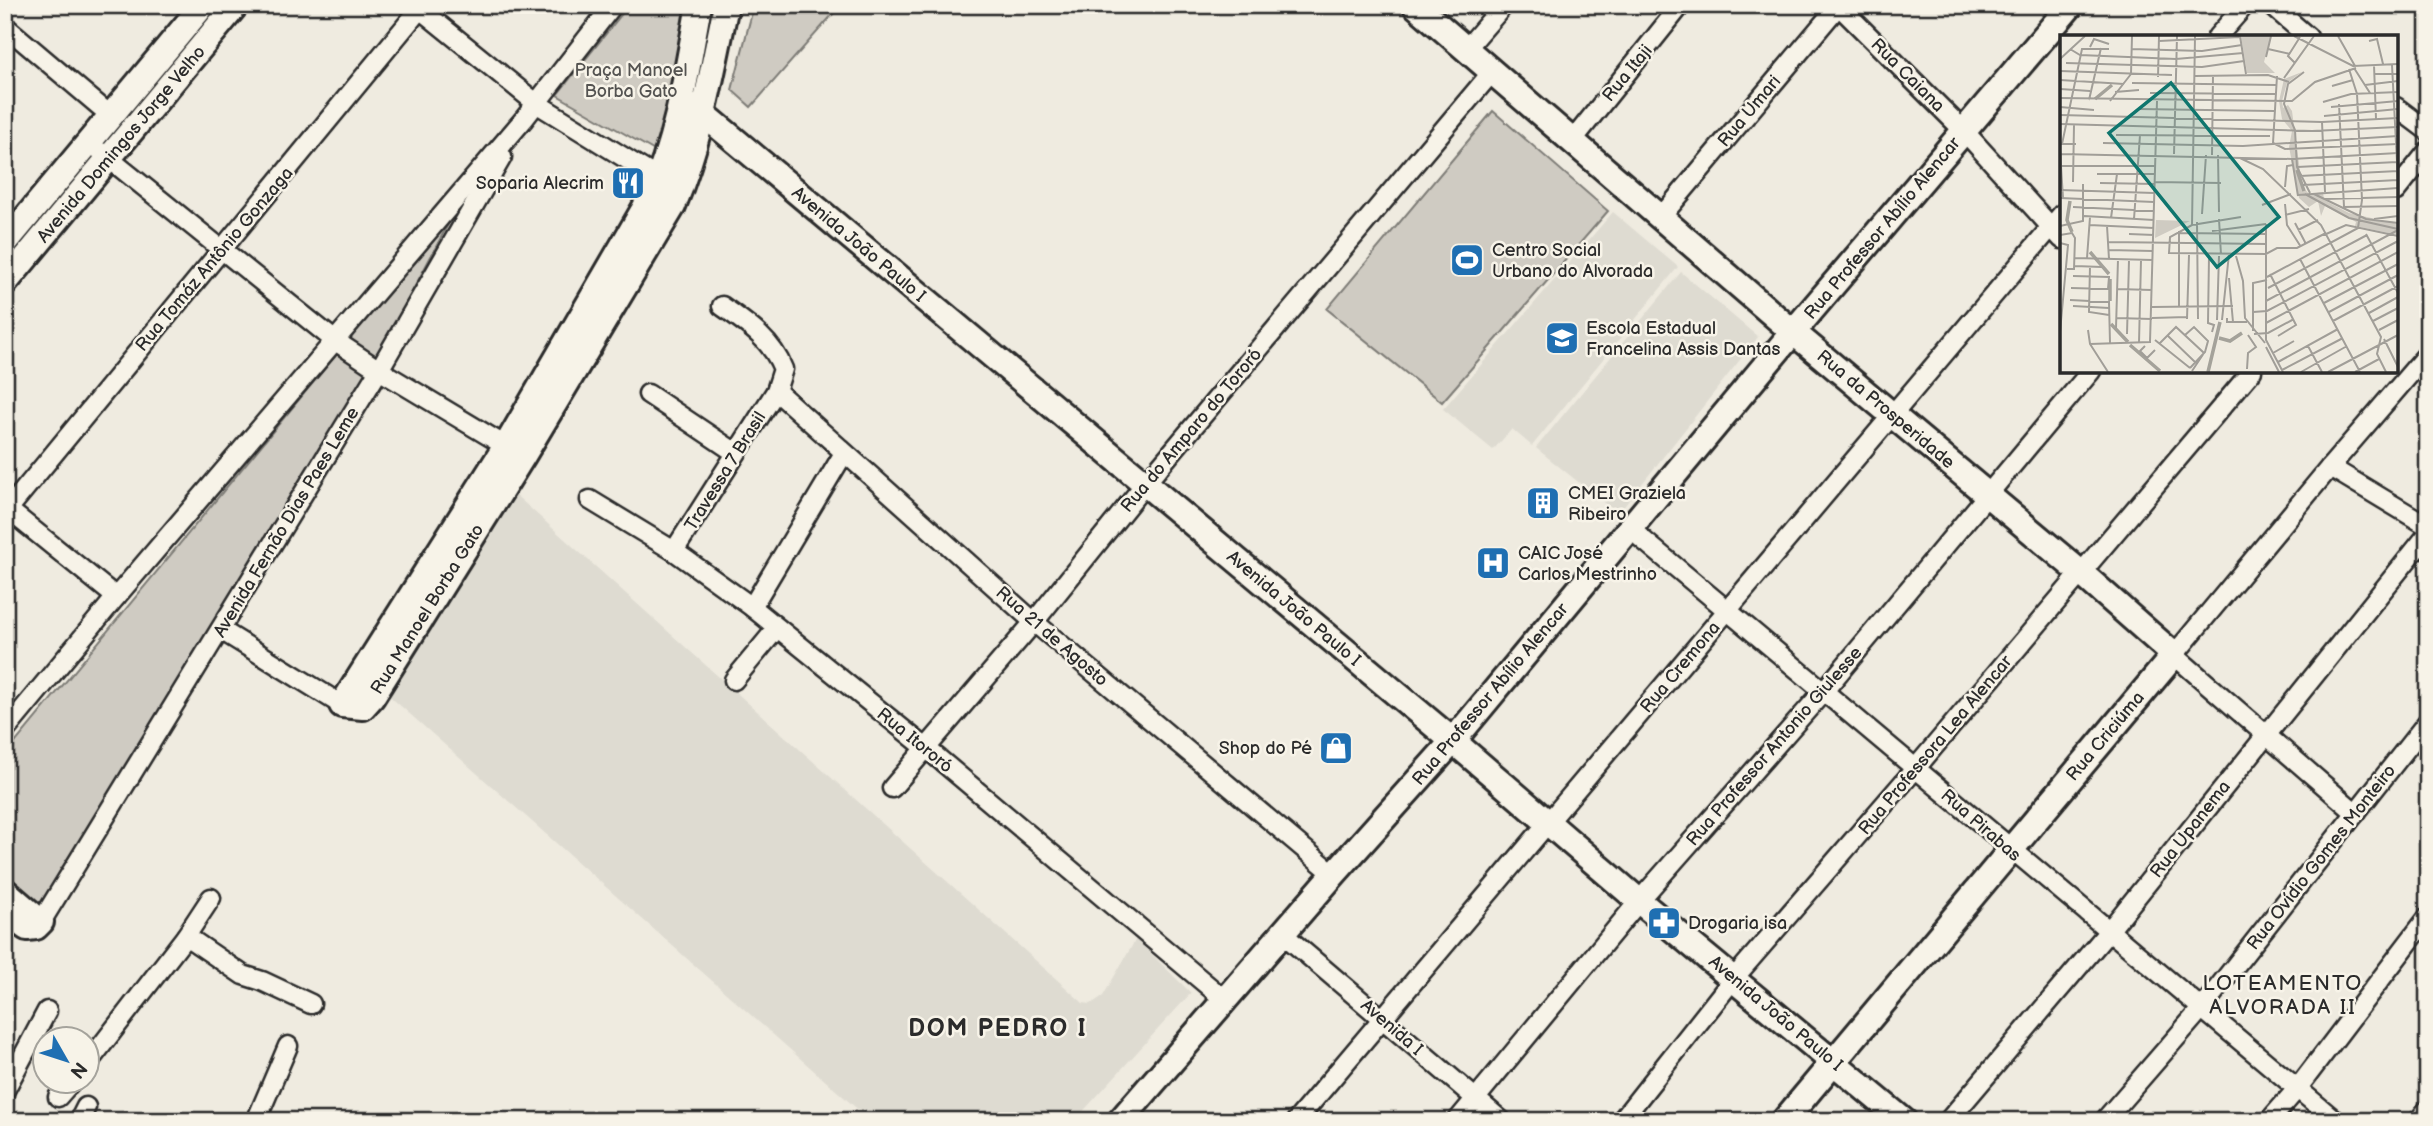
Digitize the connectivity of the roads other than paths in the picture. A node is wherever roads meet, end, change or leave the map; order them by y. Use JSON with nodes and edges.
{"nodes":[{"id":1,"x":202,"y":5,"type":"edge"},
{"id":2,"x":236,"y":5,"type":"edge"},
{"id":3,"x":613,"y":5,"type":"edge"},
{"id":4,"x":699,"y":5,"type":"edge"},
{"id":5,"x":726,"y":5,"type":"edge"},
{"id":6,"x":1415,"y":5,"type":"edge"},
{"id":7,"x":1504,"y":5,"type":"edge"},
{"id":8,"x":1681,"y":5,"type":"edge"},
{"id":9,"x":1838,"y":5,"type":"edge"},
{"id":10,"x":2071,"y":5,"type":"edge"},
{"id":11,"x":2245,"y":5,"type":"edge"},
{"id":12,"x":2270,"y":5,"type":"edge"},
{"id":13,"x":419,"y":7,"type":"edge"},
{"id":14,"x":5,"y":26,"type":"edge"},
{"id":15,"x":2219,"y":35,"type":"edge"},
{"id":16,"x":2306,"y":35,"type":"edge"},
{"id":17,"x":1466,"y":49,"type":"junction"},
{"id":18,"x":1492,"y":72,"type":"junction"},
{"id":19,"x":682,"y":97,"type":"junction"},
{"id":20,"x":536,"y":103,"type":"junction"},
{"id":21,"x":2398,"y":108,"type":"edge"},
{"id":22,"x":703,"y":114,"type":"junction"},
{"id":23,"x":110,"y":115,"type":"junction"},
{"id":24,"x":524,"y":119,"type":"junction"},
{"id":25,"x":1964,"y":131,"type":"junction"},
{"id":26,"x":2428,"y":131,"type":"edge"},
{"id":27,"x":1573,"y":140,"type":"junction"},
{"id":28,"x":88,"y":142,"type":"junction"},
{"id":29,"x":2428,"y":151,"type":"edge"},
{"id":30,"x":110,"y":159,"type":"junction"},
{"id":31,"x":686,"y":176,"type":"junction"},
{"id":32,"x":659,"y":179,"type":"junction"},
{"id":33,"x":2398,"y":188,"type":"edge"},
{"id":34,"x":1660,"y":218,"type":"junction"},
{"id":35,"x":2058,"y":226,"type":"edge"},
{"id":36,"x":9,"y":230,"type":"edge"},
{"id":37,"x":36,"y":245,"type":"junction"},
{"id":38,"x":222,"y":249,"type":"junction"},
{"id":39,"x":5,"y":283,"type":"edge"},
{"id":40,"x":722,"y":306,"type":"dead end"},
{"id":41,"x":1793,"y":332,"type":"junction"},
{"id":42,"x":334,"y":340,"type":"junction"},
{"id":43,"x":2428,"y":353,"type":"edge"},
{"id":44,"x":379,"y":370,"type":"junction"},
{"id":45,"x":2089,"y":373,"type":"edge"},
{"id":46,"x":2250,"y":373,"type":"edge"},
{"id":47,"x":776,"y":391,"type":"junction"},
{"id":48,"x":648,"y":394,"type":"dead end"},
{"id":49,"x":1892,"y":414,"type":"junction"},
{"id":50,"x":514,"y":451,"type":"junction"},
{"id":51,"x":736,"y":453,"type":"junction"},
{"id":52,"x":844,"y":453,"type":"junction"},
{"id":53,"x":2330,"y":467,"type":"junction"},
{"id":54,"x":1145,"y":484,"type":"junction"},
{"id":55,"x":1987,"y":495,"type":"junction"},
{"id":56,"x":590,"y":500,"type":"dead end"},
{"id":57,"x":6,"y":510,"type":"edge"},
{"id":58,"x":2428,"y":526,"type":"edge"},
{"id":59,"x":1629,"y":528,"type":"junction"},
{"id":60,"x":2428,"y":534,"type":"edge"},
{"id":61,"x":674,"y":551,"type":"junction"},
{"id":62,"x":2081,"y":572,"type":"junction"},
{"id":63,"x":116,"y":597,"type":"junction"},
{"id":64,"x":752,"y":607,"type":"junction"},
{"id":65,"x":1727,"y":611,"type":"junction"},
{"id":66,"x":1034,"y":622,"type":"junction"},
{"id":67,"x":777,"y":628,"type":"junction"},
{"id":68,"x":221,"y":631,"type":"junction"},
{"id":69,"x":2174,"y":655,"type":"junction"},
{"id":70,"x":734,"y":680,"type":"dead end"},
{"id":71,"x":1823,"y":691,"type":"junction"},
{"id":72,"x":342,"y":705,"type":"joint"},
{"id":73,"x":2428,"y":721,"type":"edge"},
{"id":74,"x":5,"y":731,"type":"edge"},
{"id":75,"x":2265,"y":735,"type":"junction"},
{"id":76,"x":1453,"y":741,"type":"junction"},
{"id":77,"x":926,"y":748,"type":"junction"},
{"id":78,"x":1915,"y":769,"type":"junction"},
{"id":79,"x":892,"y":788,"type":"dead end"},
{"id":80,"x":2356,"y":813,"type":"junction"},
{"id":81,"x":1548,"y":823,"type":"junction"},
{"id":82,"x":2009,"y":849,"type":"junction"},
{"id":83,"x":1334,"y":874,"type":"junction"},
{"id":84,"x":5,"y":891,"type":"edge"},
{"id":85,"x":211,"y":898,"type":"dead end"},
{"id":86,"x":1639,"y":901,"type":"junction"},
{"id":87,"x":5,"y":912,"type":"edge"},
{"id":88,"x":2428,"y":917,"type":"edge"},
{"id":89,"x":41,"y":922,"type":"junction"},
{"id":90,"x":2108,"y":932,"type":"junction"},
{"id":91,"x":1283,"y":934,"type":"junction"},
{"id":92,"x":186,"y":936,"type":"junction"},
{"id":93,"x":1734,"y":978,"type":"junction"},
{"id":94,"x":1225,"y":1000,"type":"junction"},
{"id":95,"x":311,"y":1004,"type":"dead end"},
{"id":96,"x":2202,"y":1008,"type":"junction"},
{"id":97,"x":47,"y":1011,"type":"dead end"},
{"id":98,"x":1383,"y":1019,"type":"junction"},
{"id":99,"x":102,"y":1045,"type":"edge"},
{"id":100,"x":288,"y":1046,"type":"dead end"},
{"id":101,"x":1834,"y":1061,"type":"junction"},
{"id":102,"x":2297,"y":1089,"type":"junction"},
{"id":103,"x":5,"y":1090,"type":"edge"},
{"id":104,"x":61,"y":1094,"type":"edge"},
{"id":105,"x":58,"y":1097,"type":"dead end"},
{"id":106,"x":1475,"y":1100,"type":"junction"},
{"id":107,"x":2428,"y":1109,"type":"edge"},
{"id":108,"x":256,"y":1121,"type":"edge"},
{"id":109,"x":1119,"y":1121,"type":"edge"},
{"id":110,"x":1296,"y":1121,"type":"edge"},
{"id":111,"x":1457,"y":1121,"type":"edge"},
{"id":112,"x":1502,"y":1121,"type":"edge"},
{"id":113,"x":1621,"y":1121,"type":"edge"},
{"id":114,"x":1784,"y":1121,"type":"edge"},
{"id":115,"x":1904,"y":1121,"type":"edge"},
{"id":116,"x":1948,"y":1121,"type":"edge"},
{"id":117,"x":2104,"y":1121,"type":"edge"},
{"id":118,"x":2269,"y":1121,"type":"edge"},
{"id":119,"x":2336,"y":1121,"type":"edge"},
{"id":120,"x":2418,"y":1121,"type":"edge"}],
"edges":[{"from":1,"to":23,"type":"street","name":"Avenida Domingos Jorge Velho"},
{"from":2,"to":30,"type":"street","name":"Avenida Domingos Jorge Velho"},
{"from":3,"to":20,"type":"street","name":"Avenida Fernão Dias Paes Leme"},
{"from":4,"to":19,"type":"street","name":"Rua Manoel Borba Gato"},
{"from":5,"to":22,"type":"street","name":"Rua Manoel Borba Gato"},
{"from":6,"to":17,"type":"street","name":"Rua da Prosperidade"},
{"from":7,"to":17,"type":"street"},
{"from":8,"to":27,"type":"street","name":"Rua Itaji"},
{"from":9,"to":25,"type":"street","name":"Rua Caiana"},
{"from":9,"to":34,"type":"street","name":"Rua Umari"},
{"from":10,"to":25,"type":"street","name":"Rua Professor Abílio Alencar"},
{"from":11,"to":15,"type":"street"},
{"from":12,"to":16,"type":"street"},
{"from":13,"to":20,"type":"street"},
{"from":13,"to":38,"type":"street","name":"Rua Tomáz Antônio Gonzaga"},
{"from":14,"to":23,"type":"street"},
{"from":17,"to":18,"type":"street","name":"Rua da Prosperidade"},
{"from":18,"to":27,"type":"street","name":"Rua da Prosperidade"},
{"from":18,"to":54,"type":"street","name":"Rua do Amparo do Tororó"},
{"from":19,"to":22,"type":"street","name":"Avenida João Paulo I"},
{"from":19,"to":32,"type":"street","name":"Rua Manoel Borba Gato"},
{"from":20,"to":24,"type":"street","name":"Avenida Fernão Dias Paes Leme"},
{"from":20,"to":32,"type":"street"},
{"from":21,"to":26,"type":"street"},
{"from":22,"to":31,"type":"street","name":"Rua Manoel Borba Gato"},
{"from":22,"to":54,"type":"street","name":"Avenida João Paulo I"},
{"from":23,"to":28,"type":"street","name":"Avenida Domingos Jorge Velho"},
{"from":24,"to":42,"type":"street","name":"Avenida Fernão Dias Paes Leme"},
{"from":24,"to":44,"type":"street","name":"Avenida Fernão Dias Paes Leme"},
{"from":25,"to":35,"type":"street","name":"Rua Caiana"},
{"from":25,"to":41,"type":"street","name":"Rua Professor Abílio Alencar"},
{"from":27,"to":34,"type":"street","name":"Rua da Prosperidade"},
{"from":28,"to":30,"type":"street"},
{"from":28,"to":36,"type":"street","name":"Avenida Domingos Jorge Velho"},
{"from":29,"to":33,"type":"street"},
{"from":30,"to":37,"type":"street","name":"Avenida Domingos Jorge Velho"},
{"from":30,"to":38,"type":"street"},
{"from":31,"to":32,"type":"street"},
{"from":31,"to":50,"type":"street","name":"Rua Manoel Borba Gato"},
{"from":32,"to":50,"type":"street","name":"Rua Manoel Borba Gato"},
{"from":34,"to":41,"type":"street","name":"Rua da Prosperidade"},
{"from":35,"to":49,"type":"street","name":"Rua Cremona"},
{"from":36,"to":37,"type":"street"},
{"from":37,"to":39,"type":"street","name":"Avenida Domingos Jorge Velho"},
{"from":38,"to":42,"type":"street"},
{"from":38,"to":57,"type":"street","name":"Rua Tomáz Antônio Gonzaga"},
{"from":40,"to":47,"type":"street"},
{"from":41,"to":49,"type":"street","name":"Rua da Prosperidade"},
{"from":41,"to":59,"type":"street","name":"Rua Professor Abílio Alencar"},
{"from":42,"to":44,"type":"street"},
{"from":42,"to":63,"type":"street","name":"Avenida Fernão Dias Paes Leme"},
{"from":43,"to":53,"type":"street","name":"Rua Criciúma"},
{"from":44,"to":50,"type":"street"},
{"from":44,"to":68,"type":"street","name":"Avenida Fernão Dias Paes Leme"},
{"from":45,"to":55,"type":"street","name":"Rua Professor Antonio Giulesse"},
{"from":46,"to":62,"type":"street","name":"Rua Professora Lea Alencar"},
{"from":47,"to":51,"type":"street","name":"Travessa 7 Brasil"},
{"from":47,"to":52,"type":"street","name":"Rua 21 de Agosto"},
{"from":48,"to":51,"type":"street"},
{"from":49,"to":55,"type":"street","name":"Rua da Prosperidade"},
{"from":49,"to":65,"type":"street","name":"Rua Cremona"},
{"from":50,"to":72,"type":"street","name":"Rua Manoel Borba Gato"},
{"from":51,"to":61,"type":"street","name":"Travessa 7 Brasil"},
{"from":52,"to":64,"type":"street"},
{"from":52,"to":66,"type":"street","name":"Rua 21 de Agosto"},
{"from":53,"to":58,"type":"street"},
{"from":53,"to":69,"type":"street","name":"Rua Criciúma"},
{"from":54,"to":66,"type":"street","name":"Rua do Amparo do Tororó"},
{"from":54,"to":76,"type":"street","name":"Avenida João Paulo I"},
{"from":55,"to":62,"type":"street","name":"Rua da Prosperidade"},
{"from":55,"to":71,"type":"street","name":"Rua Professor Antonio Giulesse"},
{"from":56,"to":61,"type":"street","name":"Rua Itororó"},
{"from":57,"to":63,"type":"street"},
{"from":59,"to":65,"type":"street","name":"Rua Pirabas"},
{"from":59,"to":76,"type":"street","name":"Rua Professor Abílio Alencar"},
{"from":60,"to":75,"type":"street","name":"Rua Upanema"},
{"from":61,"to":64,"type":"street","name":"Rua Itororó"},
{"from":62,"to":69,"type":"street","name":"Rua da Prosperidade"},
{"from":62,"to":78,"type":"street","name":"Rua Professora Lea Alencar"},
{"from":63,"to":74,"type":"street","name":"Avenida Fernão Dias Paes Leme"},
{"from":64,"to":67,"type":"street","name":"Rua Itororó"},
{"from":65,"to":71,"type":"street","name":"Rua Pirabas"},
{"from":65,"to":81,"type":"street","name":"Rua Cremona"},
{"from":66,"to":77,"type":"street","name":"Rua do Amparo do Tororó"},
{"from":66,"to":83,"type":"street","name":"Rua 21 de Agosto"},
{"from":67,"to":70,"type":"street"},
{"from":67,"to":77,"type":"street","name":"Rua Itororó"},
{"from":68,"to":72,"type":"street"},
{"from":68,"to":89,"type":"street","name":"Avenida Fernão Dias Paes Leme"},
{"from":69,"to":75,"type":"street","name":"Rua da Prosperidade"},
{"from":69,"to":82,"type":"street","name":"Rua Criciúma"},
{"from":71,"to":78,"type":"street","name":"Rua Pirabas"},
{"from":71,"to":86,"type":"street","name":"Rua Professor Antonio Giulesse"},
{"from":73,"to":80,"type":"street","name":"Rua Ovídio Gomes Monteiro"},
{"from":75,"to":80,"type":"street","name":"Rua da Prosperidade"},
{"from":75,"to":90,"type":"street","name":"Rua Upanema"},
{"from":76,"to":81,"type":"street","name":"Avenida João Paulo I"},
{"from":76,"to":83,"type":"street","name":"Rua Professor Abílio Alencar"},
{"from":77,"to":79,"type":"street","name":"Rua do Amparo do Tororó"},
{"from":77,"to":94,"type":"street","name":"Rua Itororó"},
{"from":78,"to":82,"type":"street","name":"Rua Pirabas"},
{"from":78,"to":93,"type":"street","name":"Rua Professora Lea Alencar"},
{"from":80,"to":96,"type":"street","name":"Rua Ovídio Gomes Monteiro"},
{"from":81,"to":86,"type":"street","name":"Avenida João Paulo I"},
{"from":81,"to":98,"type":"street","name":"Rua Cremona"},
{"from":82,"to":90,"type":"street","name":"Rua Pirabas"},
{"from":82,"to":101,"type":"street","name":"Rua Criciúma"},
{"from":83,"to":91,"type":"street","name":"Rua Professor Abílio Alencar"},
{"from":84,"to":89,"type":"street"},
{"from":85,"to":92,"type":"street"},
{"from":86,"to":93,"type":"street","name":"Avenida João Paulo I"},
{"from":86,"to":106,"type":"street","name":"Rua Professor Antonio Giulesse"},
{"from":87,"to":89,"type":"street"},
{"from":88,"to":102,"type":"street"},
{"from":90,"to":96,"type":"street","name":"Rua Pirabas"},
{"from":90,"to":116,"type":"street","name":"Rua Upanema"},
{"from":91,"to":94,"type":"street","name":"Rua Professor Abílio Alencar"},
{"from":91,"to":98,"type":"street","name":"Avenida I"},
{"from":92,"to":95,"type":"street"},
{"from":92,"to":99,"type":"street"},
{"from":93,"to":101,"type":"street","name":"Avenida João Paulo I"},
{"from":93,"to":113,"type":"street","name":"Rua Professora Lea Alencar"},
{"from":94,"to":109,"type":"street","name":"Rua Professor Abílio Alencar"},
{"from":96,"to":102,"type":"street","name":"Rua Pirabas"},
{"from":96,"to":117,"type":"street","name":"Rua Ovídio Gomes Monteiro"},
{"from":97,"to":103,"type":"street"},
{"from":98,"to":106,"type":"street","name":"Avenida I"},
{"from":98,"to":110,"type":"street","name":"Rua Cremona"},
{"from":100,"to":108,"type":"street"},
{"from":101,"to":114,"type":"street","name":"Rua Criciúma"},
{"from":101,"to":115,"type":"street","name":"Avenida João Paulo I"},
{"from":102,"to":118,"type":"street"},
{"from":102,"to":119,"type":"street","name":"Rua Pirabas"},
{"from":104,"to":105,"type":"street"},
{"from":106,"to":111,"type":"street","name":"Rua Professor Antonio Giulesse"},
{"from":106,"to":112,"type":"street","name":"Avenida I"},
{"from":107,"to":120,"type":"street"}]}
